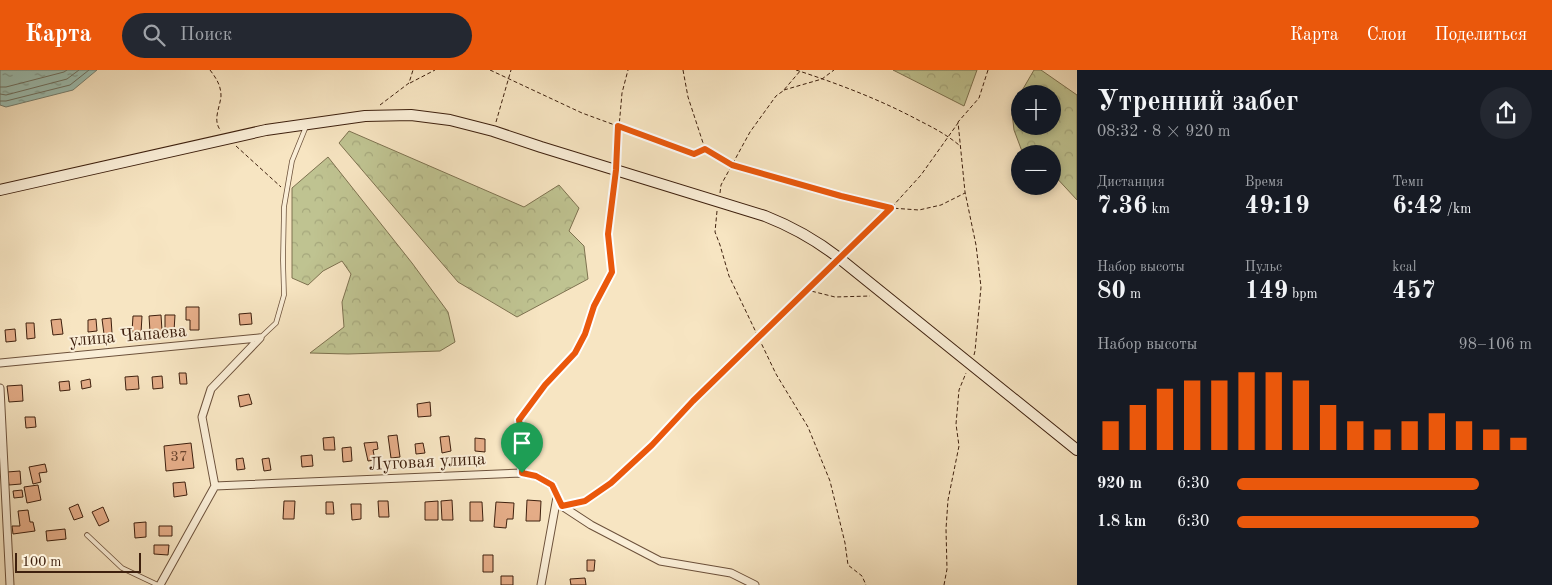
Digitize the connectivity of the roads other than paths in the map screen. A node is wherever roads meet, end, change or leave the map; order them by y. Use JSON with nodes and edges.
{"nodes":[{"id":1,"x":303,"y":125,"type":"junction"},
{"id":2,"x":0,"y":190,"type":"edge"},
{"id":3,"x":260,"y":338,"type":"junction"},
{"id":4,"x":0,"y":363,"type":"edge"},
{"id":5,"x":0,"y":388,"type":"edge"},
{"id":6,"x":1077,"y":450,"type":"edge"},
{"id":7,"x":215,"y":486,"type":"junction"},
{"id":8,"x":557,"y":496,"type":"junction"},
{"id":9,"x":87,"y":535,"type":"dead end"},
{"id":10,"x":10,"y":585,"type":"edge"},
{"id":11,"x":159,"y":585,"type":"edge"},
{"id":12,"x":541,"y":585,"type":"edge"},
{"id":13,"x":755,"y":585,"type":"edge"}],
"edges":[{"from":1,"to":2,"type":"street"},
{"from":1,"to":3,"type":"lane"},
{"from":1,"to":6,"type":"street"},
{"from":3,"to":4,"type":"street","name":"улица Чапаева"},
{"from":3,"to":7,"type":"street"},
{"from":5,"to":10,"type":"street"},
{"from":7,"to":8,"type":"street","name":"Луговая улица"},
{"from":7,"to":11,"type":"street"},
{"from":8,"to":12,"type":"street"},
{"from":8,"to":13,"type":"street","name":"Луговая улица"},
{"from":9,"to":11,"type":"lane"}]}
